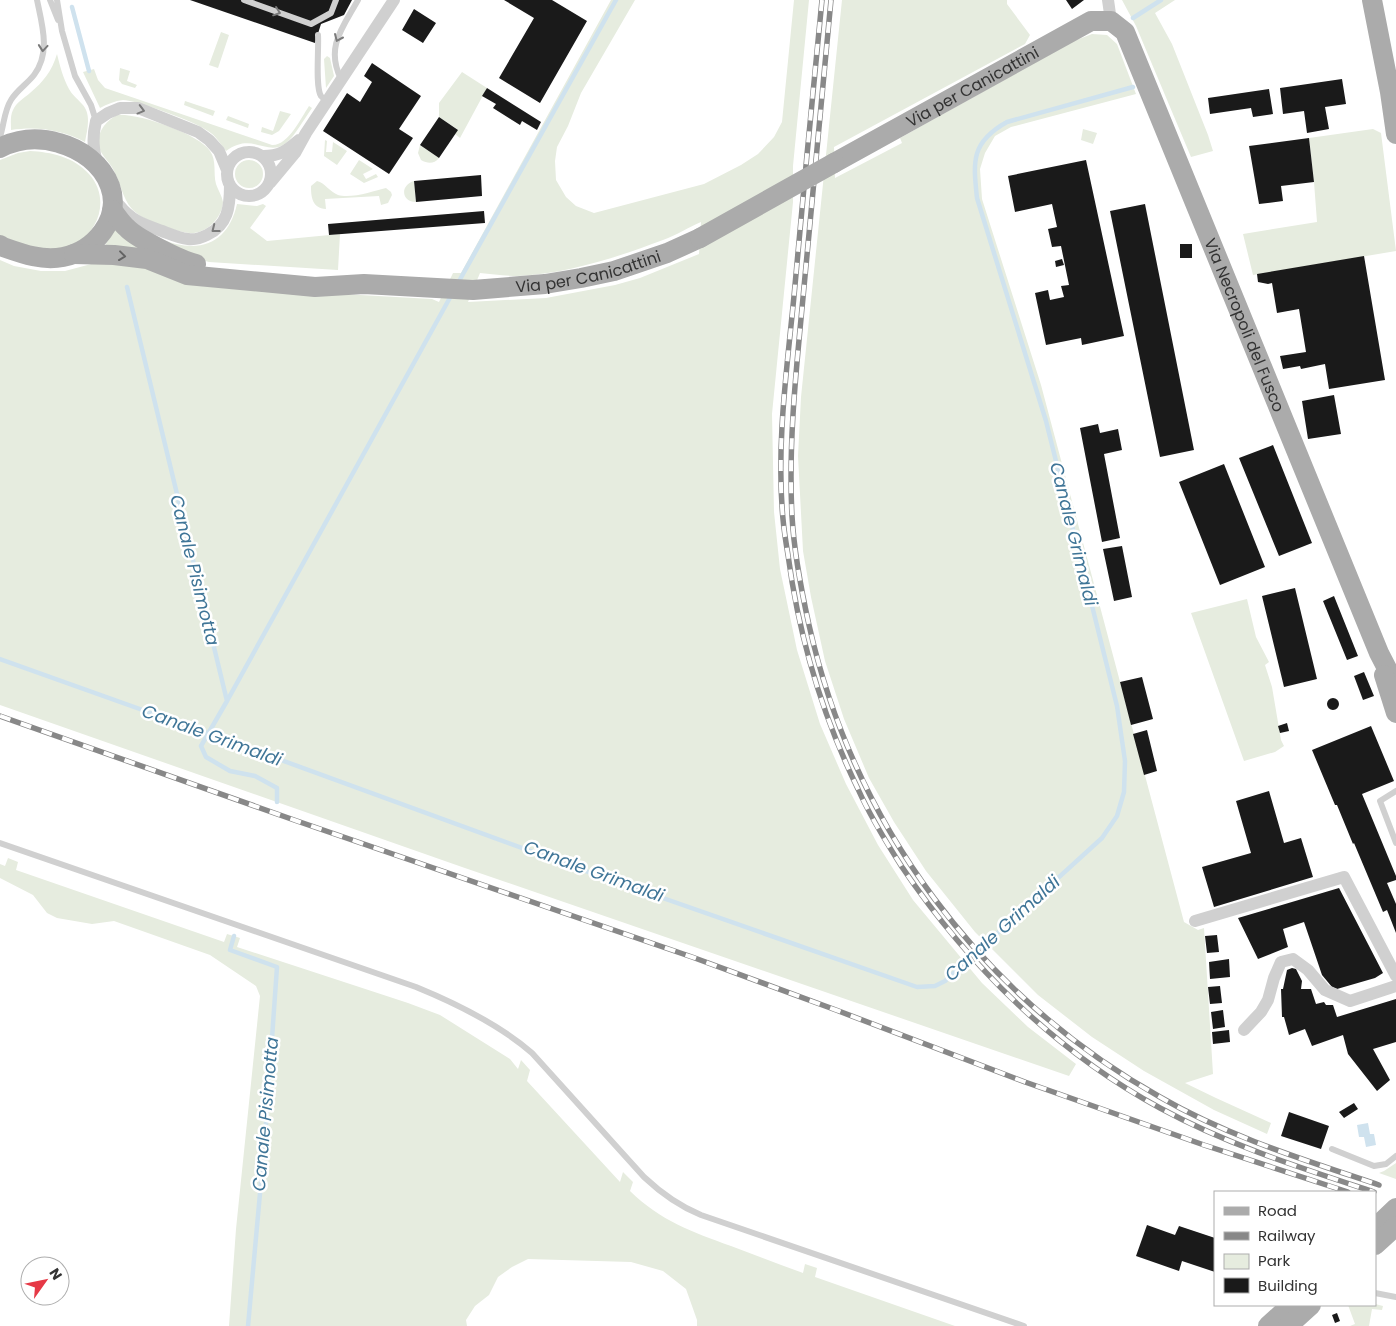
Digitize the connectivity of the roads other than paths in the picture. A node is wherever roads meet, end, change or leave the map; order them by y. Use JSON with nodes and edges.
{"nodes":[{"id":1,"x":37,"y":0,"type":"edge"},
{"id":2,"x":50,"y":0,"type":"edge"},
{"id":3,"x":57,"y":0,"type":"edge"},
{"id":4,"x":244,"y":0,"type":"edge"},
{"id":5,"x":336,"y":0,"type":"edge"},
{"id":6,"x":358,"y":0,"type":"edge"},
{"id":7,"x":394,"y":0,"type":"edge"},
{"id":8,"x":1108,"y":0,"type":"edge"},
{"id":9,"x":1372,"y":0,"type":"edge"},
{"id":10,"x":1386,"y":0,"type":"edge"},
{"id":11,"x":1111,"y":21,"type":"junction"},
{"id":12,"x":62,"y":31,"type":"junction"},
{"id":13,"x":318,"y":35,"type":"dead end"},
{"id":14,"x":341,"y":78,"type":"junction"},
{"id":15,"x":1390,"y":92,"type":"junction"},
{"id":16,"x":327,"y":102,"type":"junction"},
{"id":17,"x":96,"y":121,"type":"junction"},
{"id":18,"x":306,"y":133,"type":"junction"},
{"id":19,"x":1396,"y":134,"type":"edge"},
{"id":20,"x":0,"y":137,"type":"edge"},
{"id":21,"x":0,"y":148,"type":"edge"},
{"id":22,"x":263,"y":156,"type":"junction"},
{"id":23,"x":99,"y":167,"type":"junction"},
{"id":24,"x":227,"y":170,"type":"junction"},
{"id":25,"x":270,"y":183,"type":"junction"},
{"id":26,"x":230,"y":185,"type":"junction"},
{"id":27,"x":112,"y":204,"type":"junction"},
{"id":28,"x":0,"y":245,"type":"edge"},
{"id":29,"x":74,"y":254,"type":"junction"},
{"id":30,"x":364,"y":284,"type":"junction"},
{"id":31,"x":1379,"y":653,"type":"junction"},
{"id":32,"x":1396,"y":686,"type":"edge"},
{"id":33,"x":1396,"y":713,"type":"edge"},
{"id":34,"x":1396,"y":791,"type":"edge"},
{"id":35,"x":0,"y":843,"type":"edge"},
{"id":36,"x":1396,"y":843,"type":"edge"},
{"id":37,"x":1195,"y":921,"type":"dead end"},
{"id":38,"x":1396,"y":976,"type":"edge"},
{"id":39,"x":1396,"y":986,"type":"edge"},
{"id":40,"x":1244,"y":1030,"type":"dead end"},
{"id":41,"x":1332,"y":1150,"type":"dead end"},
{"id":42,"x":1396,"y":1156,"type":"edge"},
{"id":43,"x":1396,"y":1208,"type":"edge"},
{"id":44,"x":1396,"y":1226,"type":"edge"},
{"id":45,"x":1376,"y":1227,"type":"edge"},
{"id":46,"x":1376,"y":1244,"type":"edge"},
{"id":47,"x":1376,"y":1293,"type":"edge"},
{"id":48,"x":1396,"y":1297,"type":"edge"},
{"id":49,"x":1297,"y":1315,"type":"edge"},
{"id":50,"x":1024,"y":1326,"type":"edge"},
{"id":51,"x":1268,"y":1326,"type":"edge"}],
"edges":[{"from":1,"to":20,"type":"lane","one_way":true},
{"from":2,"to":12,"type":"lane"},
{"from":3,"to":12,"type":"lane"},
{"from":4,"to":5,"type":"lane","one_way":true},
{"from":6,"to":14,"type":"lane","one_way":true},
{"from":7,"to":14,"type":"street"},
{"from":8,"to":11,"type":"street"},
{"from":9,"to":15,"type":"main road"},
{"from":10,"to":15,"type":"main road"},
{"from":11,"to":30,"type":"main road","name":"Via per Canicattini","bridge":true},
{"from":11,"to":31,"type":"main road","name":"Via Necropoli del Fusco"},
{"from":12,"to":17,"type":"lane"},
{"from":13,"to":16,"type":"lane"},
{"from":14,"to":16,"type":"street"},
{"from":15,"to":19,"type":"main road"},
{"from":16,"to":18,"type":"street"},
{"from":17,"to":23,"type":"street"},
{"from":17,"to":24,"type":"street","one_way":true},
{"from":18,"to":22,"type":"street"},
{"from":18,"to":25,"type":"street"},
{"from":21,"to":23,"type":"main road"},
{"from":22,"to":24,"type":"street"},
{"from":22,"to":25,"type":"street"},
{"from":23,"to":27,"type":"main road"},
{"from":24,"to":26,"type":"street"},
{"from":25,"to":26,"type":"street"},
{"from":26,"to":27,"type":"street","one_way":true},
{"from":27,"to":29,"type":"main road"},
{"from":27,"to":30,"type":"main road"},
{"from":28,"to":29,"type":"main road"},
{"from":29,"to":30,"type":"main road","one_way":true},
{"from":31,"to":32,"type":"main road"},
{"from":31,"to":33,"type":"main road"},
{"from":34,"to":36,"type":"lane"},
{"from":35,"to":50,"type":"lane"},
{"from":37,"to":38,"type":"street"},
{"from":39,"to":40,"type":"street"},
{"from":41,"to":42,"type":"lane"},
{"from":43,"to":45,"type":"main road"},
{"from":44,"to":46,"type":"main road"},
{"from":47,"to":48,"type":"lane"},
{"from":49,"to":51,"type":"main road"}]}
